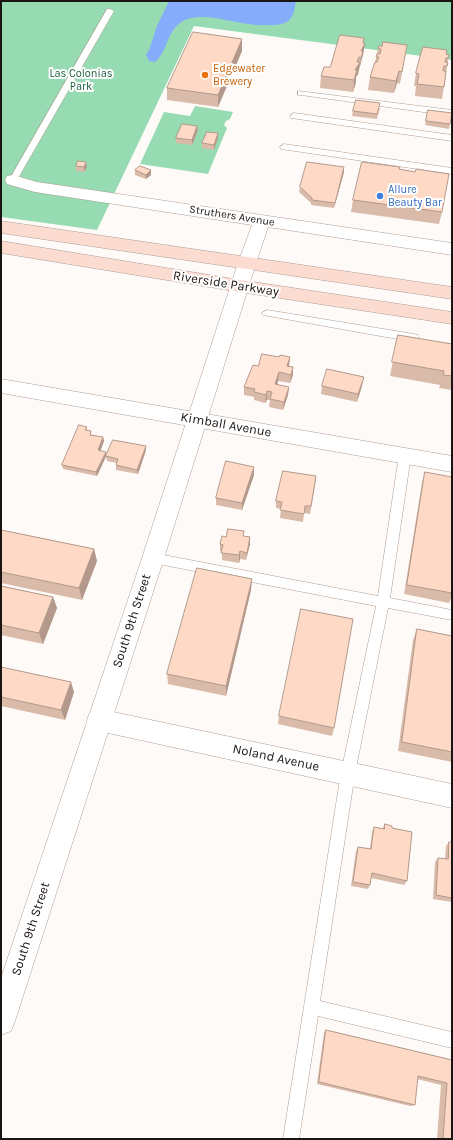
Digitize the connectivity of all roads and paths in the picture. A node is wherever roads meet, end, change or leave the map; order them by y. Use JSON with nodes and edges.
{"nodes":[{"id":1,"x":110,"y":11,"type":"dead end"},
{"id":2,"x":301,"y":93,"type":"dead end"},
{"id":3,"x":452,"y":113,"type":"edge"},
{"id":4,"x":294,"y":116,"type":"dead end"},
{"id":5,"x":452,"y":138,"type":"edge"},
{"id":6,"x":284,"y":147,"type":"dead end"},
{"id":7,"x":452,"y":171,"type":"edge"},
{"id":8,"x":13,"y":180,"type":"joint"},
{"id":9,"x":262,"y":221,"type":"junction"},
{"id":10,"x":1,"y":227,"type":"edge"},
{"id":11,"x":1,"y":247,"type":"edge"},
{"id":12,"x":452,"y":249,"type":"edge"},
{"id":13,"x":247,"y":263,"type":"junction"},
{"id":14,"x":240,"y":286,"type":"junction"},
{"id":15,"x":452,"y":293,"type":"edge"},
{"id":16,"x":267,"y":313,"type":"dead end"},
{"id":17,"x":452,"y":318,"type":"edge"},
{"id":18,"x":421,"y":339,"type":"edge"},
{"id":19,"x":1,"y":386,"type":"edge"},
{"id":20,"x":196,"y":420,"type":"junction"},
{"id":21,"x":405,"y":455,"type":"junction"},
{"id":22,"x":452,"y":464,"type":"edge"},
{"id":23,"x":153,"y":558,"type":"junction"},
{"id":24,"x":383,"y":602,"type":"junction"},
{"id":25,"x":452,"y":615,"type":"edge"},
{"id":26,"x":100,"y":720,"type":"junction"},
{"id":27,"x":348,"y":773,"type":"junction"},
{"id":28,"x":452,"y":796,"type":"edge"},
{"id":29,"x":311,"y":1007,"type":"junction"},
{"id":30,"x":1,"y":1021,"type":"edge"},
{"id":31,"x":452,"y":1040,"type":"edge"},
{"id":32,"x":292,"y":1139,"type":"edge"}],
"edges":[{"from":1,"to":8,"type":"lane"},
{"from":2,"to":3,"type":"lane"},
{"from":4,"to":5,"type":"lane"},
{"from":6,"to":7,"type":"lane"},
{"from":8,"to":9,"type":"street","name":"Struthers Avenue"},
{"from":9,"to":12,"type":"street","name":"Struthers Avenue"},
{"from":9,"to":13,"type":"street","name":"South 9th Street"},
{"from":10,"to":13,"type":"main road","name":"Riverside Parkway"},
{"from":11,"to":14,"type":"main road","name":"Riverside Parkway"},
{"from":13,"to":14,"type":"street","name":"South 9th Street"},
{"from":13,"to":15,"type":"main road","name":"Riverside Parkway"},
{"from":14,"to":17,"type":"main road","name":"Riverside Parkway"},
{"from":14,"to":20,"type":"street","name":"South 9th Street"},
{"from":16,"to":18,"type":"lane"},
{"from":19,"to":20,"type":"street","name":"Kimball Avenue"},
{"from":20,"to":21,"type":"street","name":"Kimball Avenue"},
{"from":20,"to":23,"type":"street","name":"South 9th Street"},
{"from":21,"to":22,"type":"street","name":"Kimball Avenue"},
{"from":21,"to":24,"type":"lane"},
{"from":23,"to":24,"type":"lane"},
{"from":23,"to":26,"type":"street","name":"South 9th Street"},
{"from":24,"to":25,"type":"lane"},
{"from":24,"to":27,"type":"lane"},
{"from":26,"to":27,"type":"street","name":"Noland Avenue"},
{"from":26,"to":30,"type":"street","name":"South 9th Street"},
{"from":27,"to":28,"type":"street","name":"Noland Avenue"},
{"from":27,"to":29,"type":"lane"},
{"from":29,"to":31,"type":"lane"},
{"from":29,"to":32,"type":"lane"}]}
